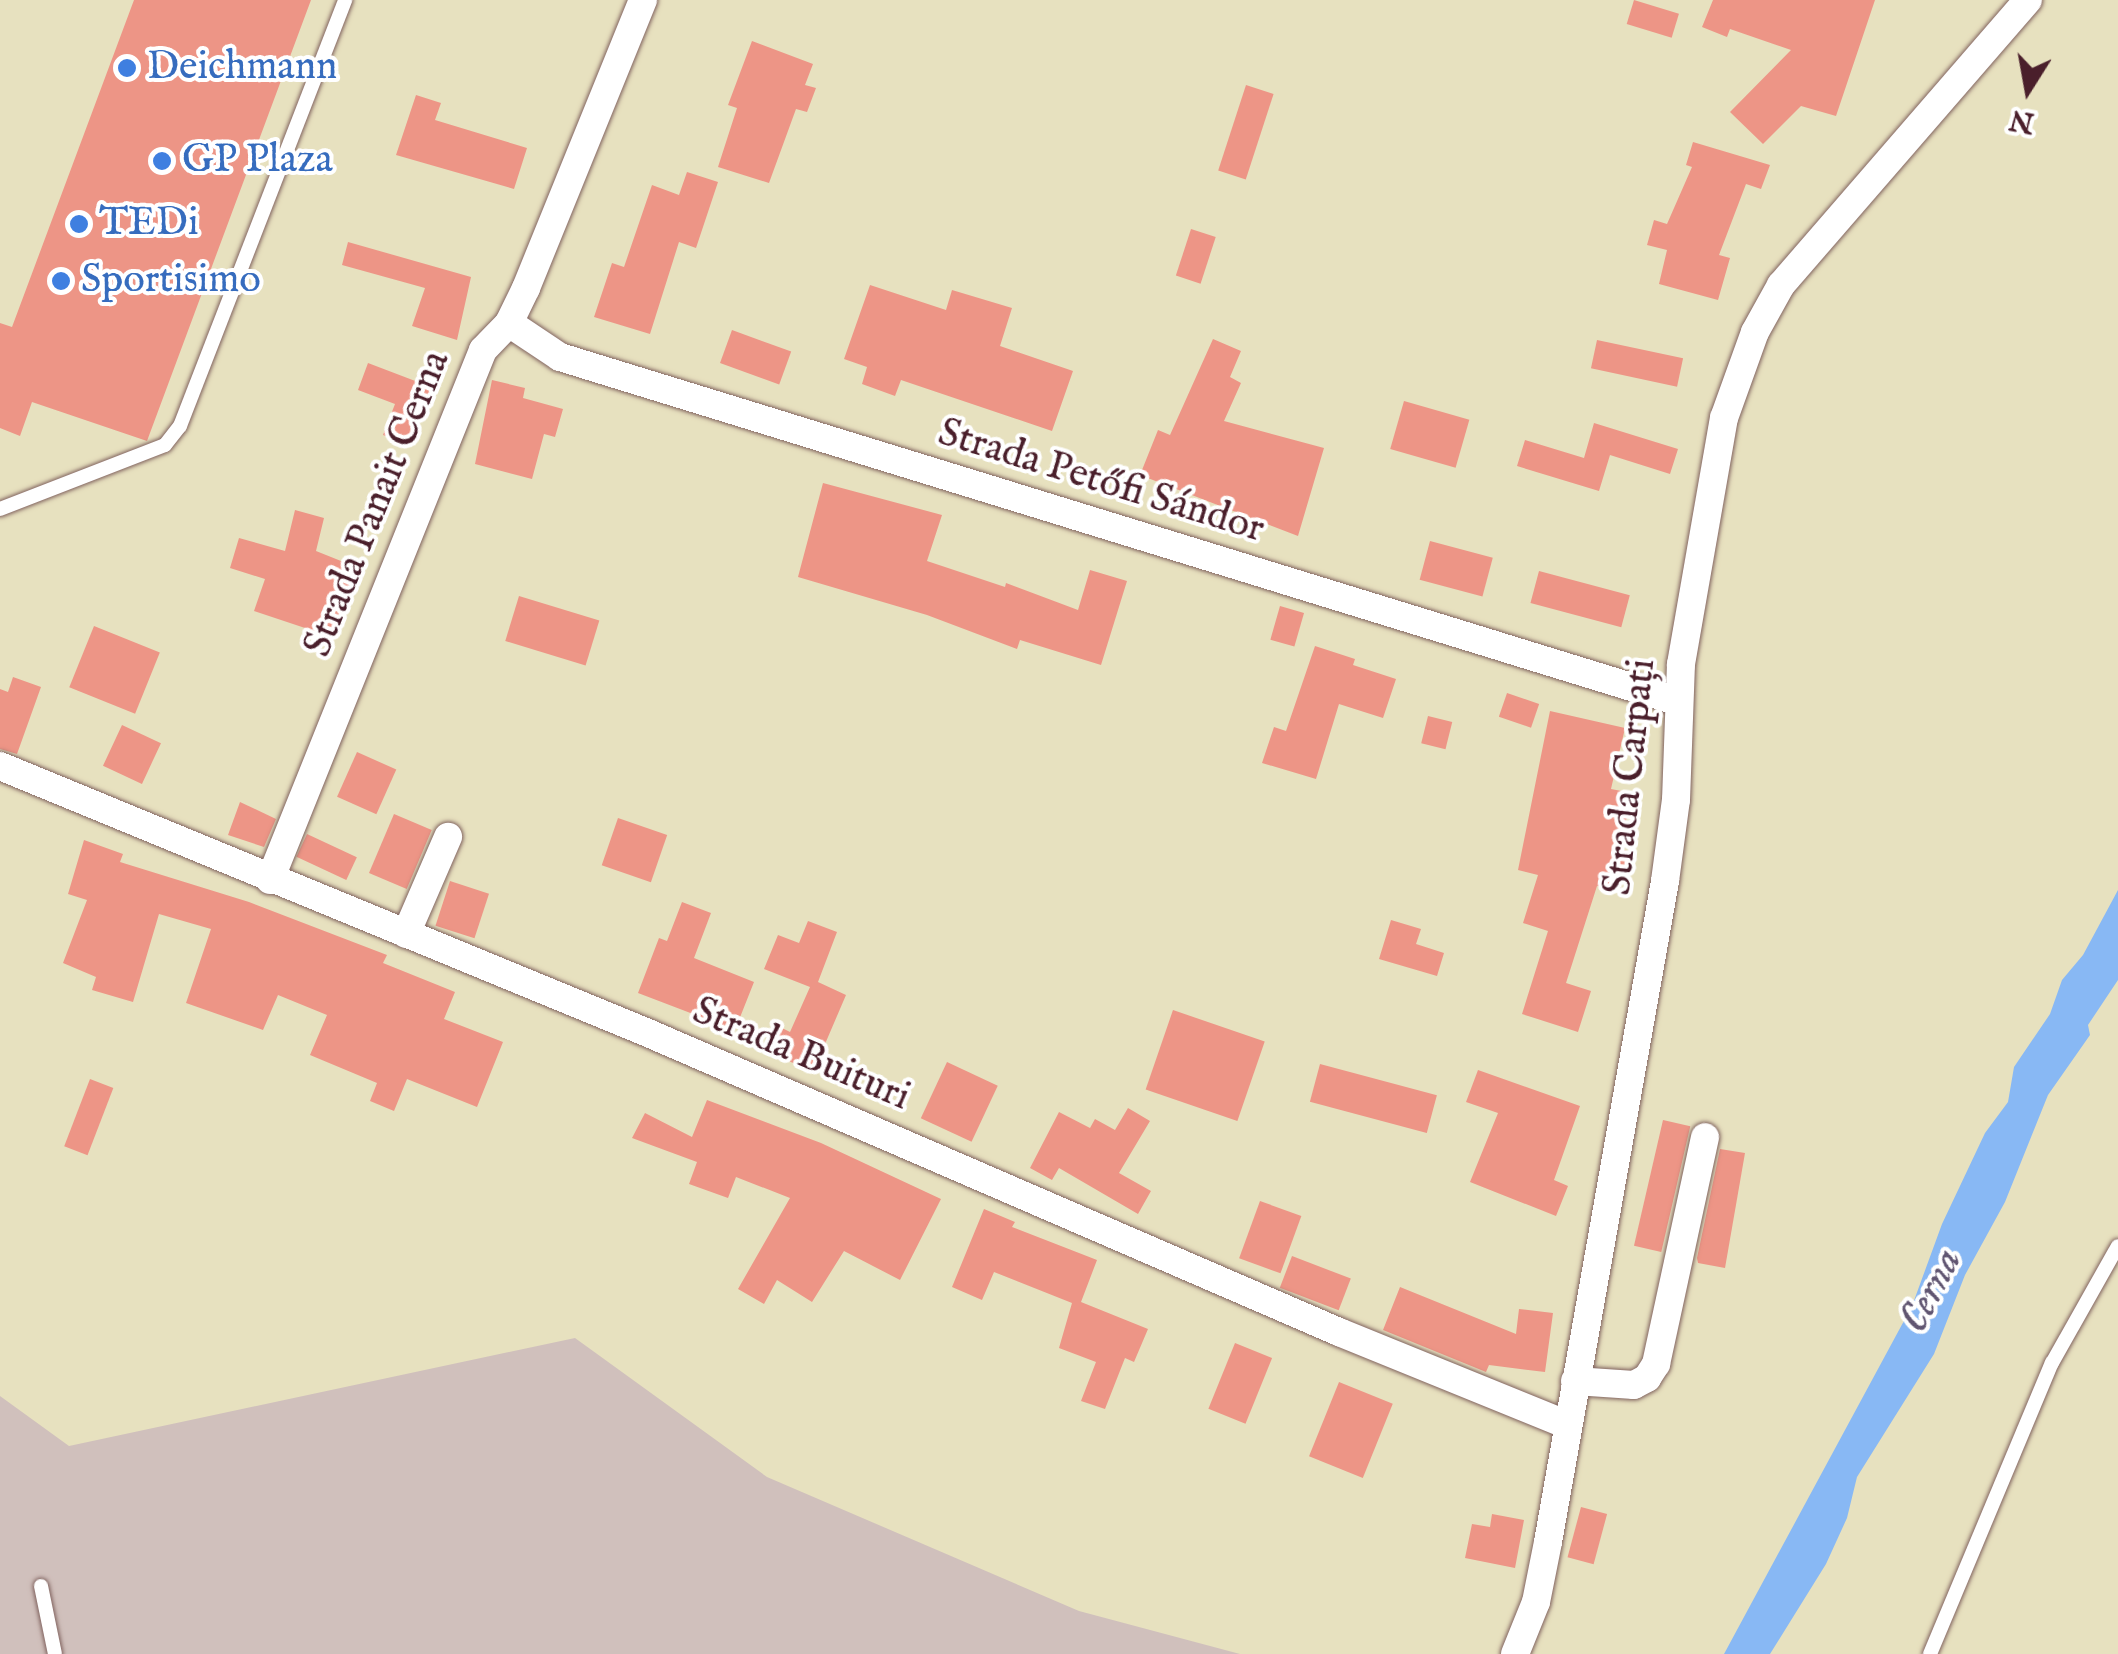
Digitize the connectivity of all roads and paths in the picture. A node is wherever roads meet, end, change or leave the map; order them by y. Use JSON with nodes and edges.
{"nodes":[{"id":1,"x":345,"y":0,"type":"edge"},
{"id":2,"x":643,"y":0,"type":"edge"},
{"id":3,"x":2028,"y":0,"type":"edge"},
{"id":4,"x":509,"y":323,"type":"junction"},
{"id":5,"x":0,"y":509,"type":"edge"},
{"id":6,"x":1678,"y":701,"type":"junction"},
{"id":7,"x":0,"y":766,"type":"edge"},
{"id":8,"x":448,"y":836,"type":"dead end"},
{"id":9,"x":270,"y":880,"type":"junction"},
{"id":10,"x":406,"y":934,"type":"junction"},
{"id":11,"x":1704,"y":1138,"type":"dead end"},
{"id":12,"x":2118,"y":1246,"type":"edge"},
{"id":13,"x":1574,"y":1381,"type":"junction"},
{"id":14,"x":1568,"y":1425,"type":"junction"},
{"id":15,"x":42,"y":1586,"type":"dead end"},
{"id":16,"x":55,"y":1654,"type":"edge"},
{"id":17,"x":1516,"y":1654,"type":"edge"},
{"id":18,"x":1930,"y":1654,"type":"edge"}],
"edges":[{"from":1,"to":5,"type":"lane"},
{"from":2,"to":4,"type":"street","name":"Strada Panait Cerna"},
{"from":3,"to":6,"type":"street","name":"Strada Carpați"},
{"from":4,"to":6,"type":"street","name":"Strada Petőfi Sándor"},
{"from":4,"to":9,"type":"street","name":"Strada Panait Cerna"},
{"from":6,"to":13,"type":"street","name":"Strada Carpați"},
{"from":7,"to":9,"type":"street","name":"Strada Buituri"},
{"from":8,"to":10,"type":"street"},
{"from":9,"to":10,"type":"street","name":"Strada Buituri"},
{"from":10,"to":14,"type":"street","name":"Strada Buituri"},
{"from":11,"to":13,"type":"street"},
{"from":12,"to":18,"type":"lane"},
{"from":13,"to":14,"type":"street","name":"Strada Carpați"},
{"from":14,"to":17,"type":"street","name":"Strada Carpați"},
{"from":15,"to":16,"type":"lane"}]}
